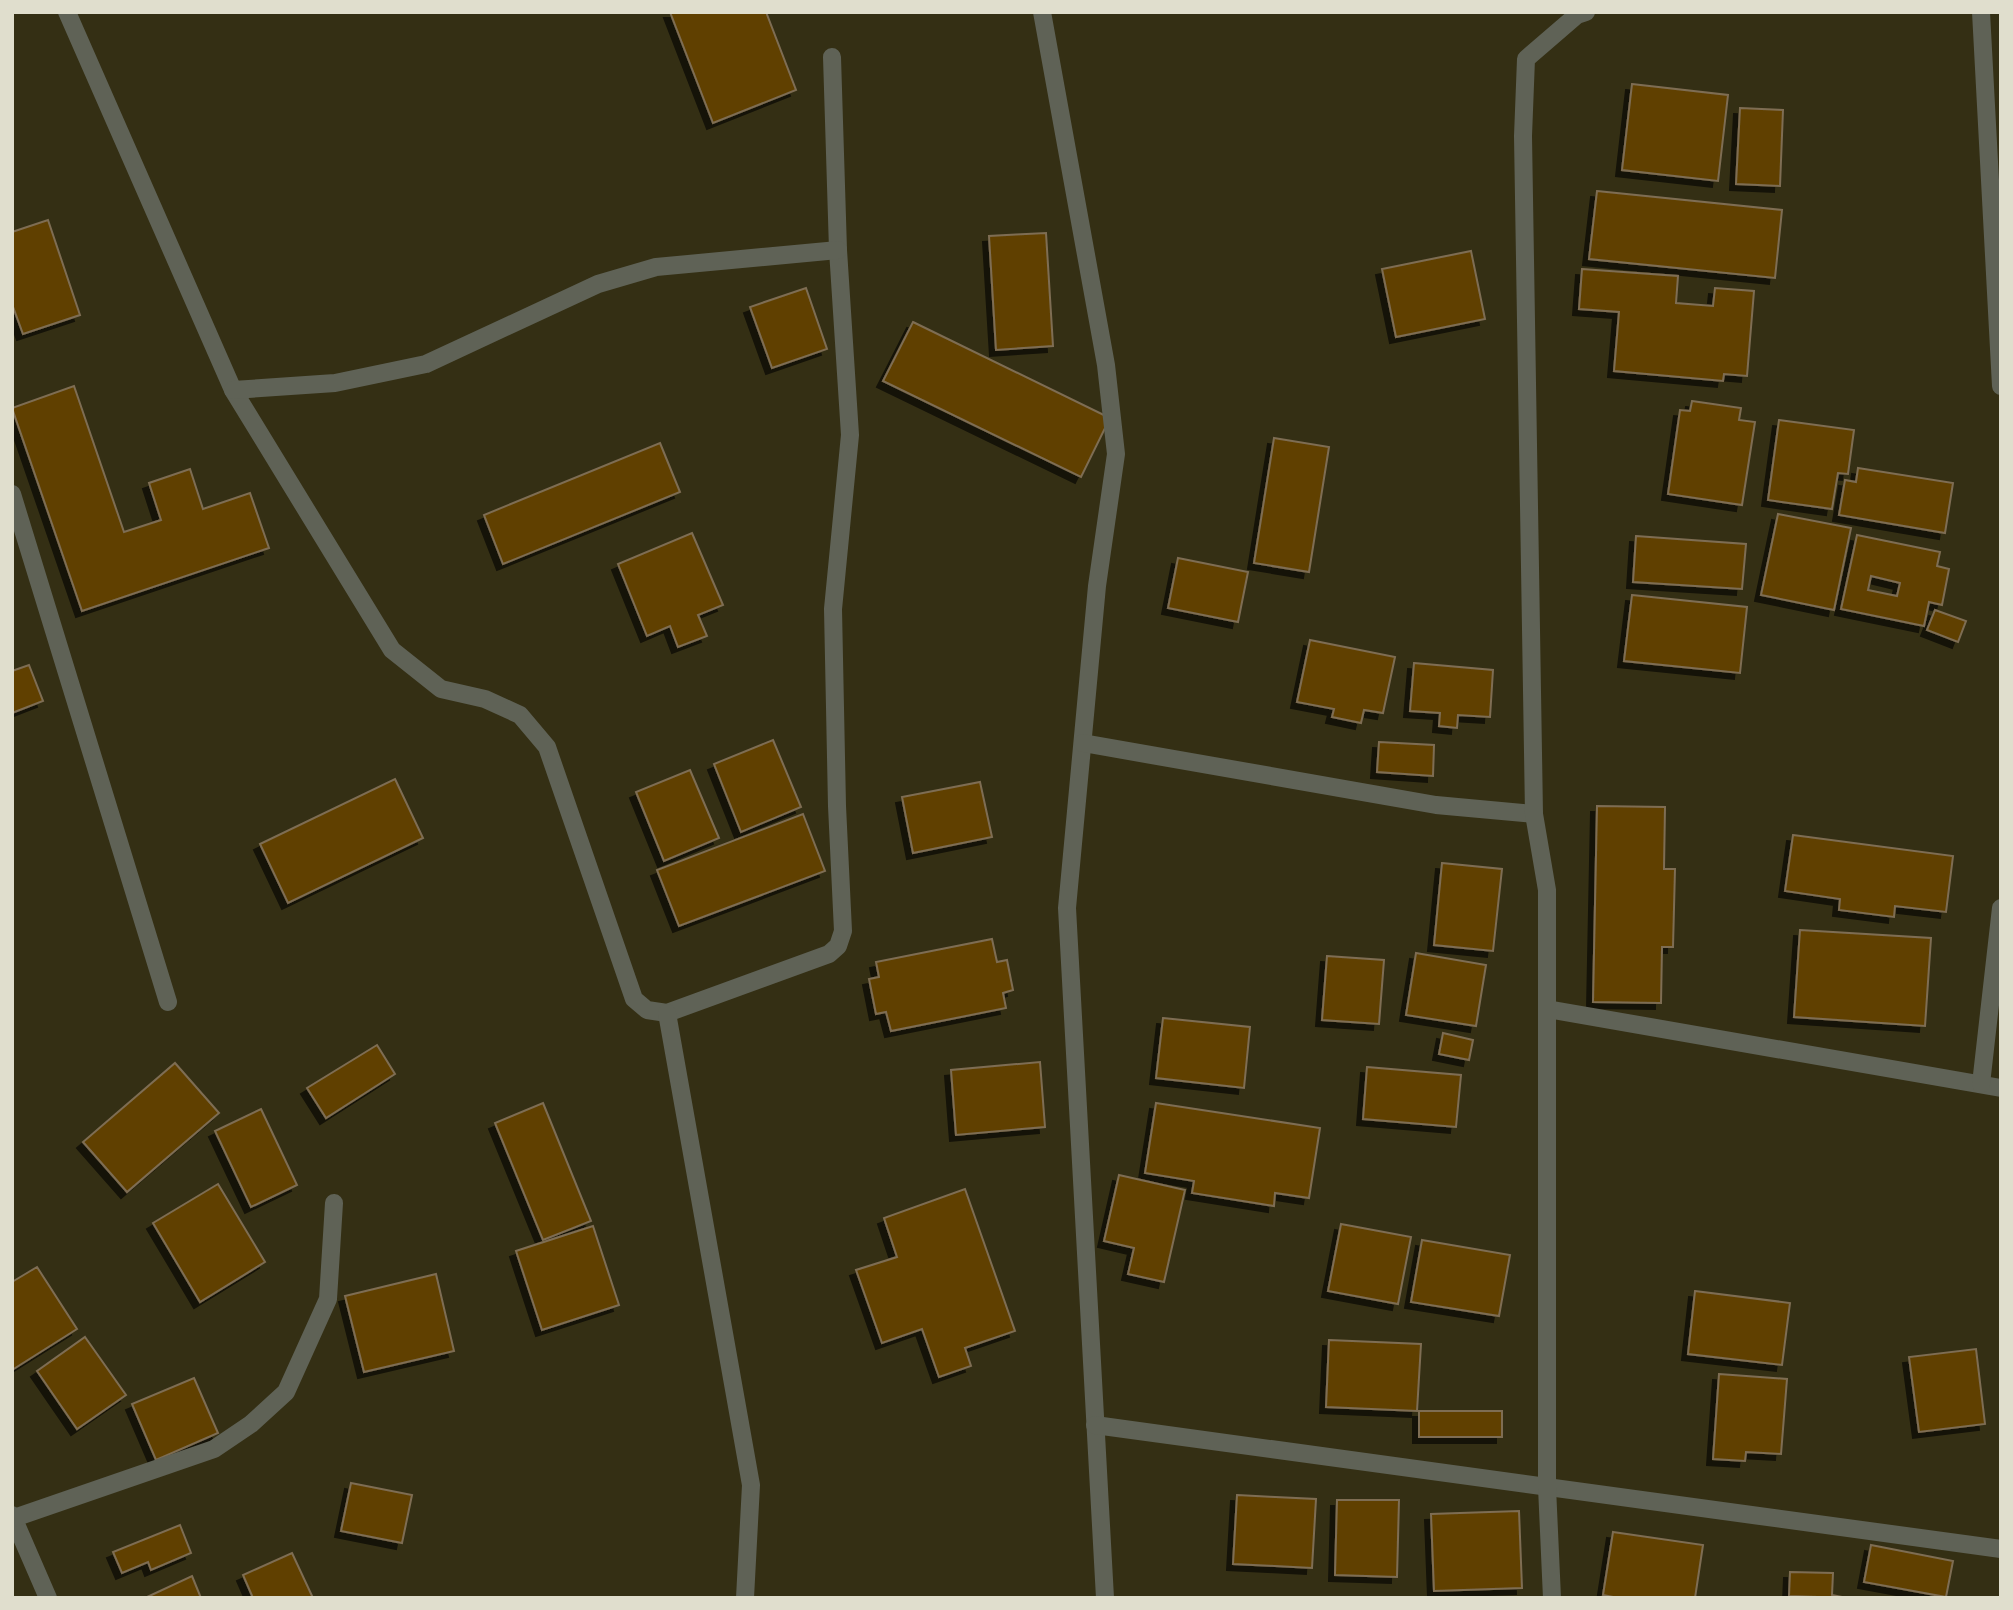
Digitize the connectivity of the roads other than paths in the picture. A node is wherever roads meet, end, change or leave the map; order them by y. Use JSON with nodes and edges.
{"nodes":[{"id":1,"x":67,"y":12,"type":"edge"},
{"id":2,"x":1042,"y":12,"type":"edge"},
{"id":3,"x":1586,"y":12,"type":"edge"},
{"id":4,"x":1981,"y":12,"type":"edge"},
{"id":5,"x":832,"y":57,"type":"dead end"},
{"id":6,"x":838,"y":250,"type":"junction"},
{"id":7,"x":2001,"y":386,"type":"edge"},
{"id":8,"x":233,"y":390,"type":"junction"},
{"id":9,"x":12,"y":494,"type":"edge"},
{"id":10,"x":1083,"y":743,"type":"junction"},
{"id":11,"x":1534,"y":814,"type":"junction"},
{"id":12,"x":2001,"y":908,"type":"edge"},
{"id":13,"x":168,"y":1002,"type":"dead end"},
{"id":14,"x":1547,"y":1009,"type":"junction"},
{"id":15,"x":667,"y":1013,"type":"junction"},
{"id":16,"x":1981,"y":1084,"type":"junction"},
{"id":17,"x":2001,"y":1088,"type":"edge"},
{"id":18,"x":334,"y":1203,"type":"dead end"},
{"id":19,"x":1095,"y":1425,"type":"junction"},
{"id":20,"x":1547,"y":1487,"type":"junction"},
{"id":21,"x":13,"y":1516,"type":"edge"},
{"id":22,"x":2001,"y":1549,"type":"edge"},
{"id":23,"x":48,"y":1598,"type":"edge"},
{"id":24,"x":745,"y":1598,"type":"edge"},
{"id":25,"x":1105,"y":1598,"type":"edge"},
{"id":26,"x":1552,"y":1598,"type":"edge"}],
"edges":[{"from":1,"to":8,"type":"street"},
{"from":2,"to":10,"type":"street"},
{"from":3,"to":11,"type":"street"},
{"from":4,"to":7,"type":"street"},
{"from":5,"to":6,"type":"street"},
{"from":6,"to":8,"type":"street"},
{"from":6,"to":15,"type":"street"},
{"from":8,"to":15,"type":"street"},
{"from":9,"to":13,"type":"street"},
{"from":10,"to":11,"type":"street"},
{"from":10,"to":19,"type":"street"},
{"from":11,"to":14,"type":"street"},
{"from":12,"to":16,"type":"street"},
{"from":14,"to":16,"type":"street"},
{"from":14,"to":20,"type":"street"},
{"from":15,"to":24,"type":"street"},
{"from":16,"to":17,"type":"street"},
{"from":18,"to":21,"type":"street"},
{"from":19,"to":20,"type":"street"},
{"from":19,"to":25,"type":"street"},
{"from":20,"to":22,"type":"street"},
{"from":20,"to":26,"type":"street"},
{"from":21,"to":23,"type":"street"}]}
